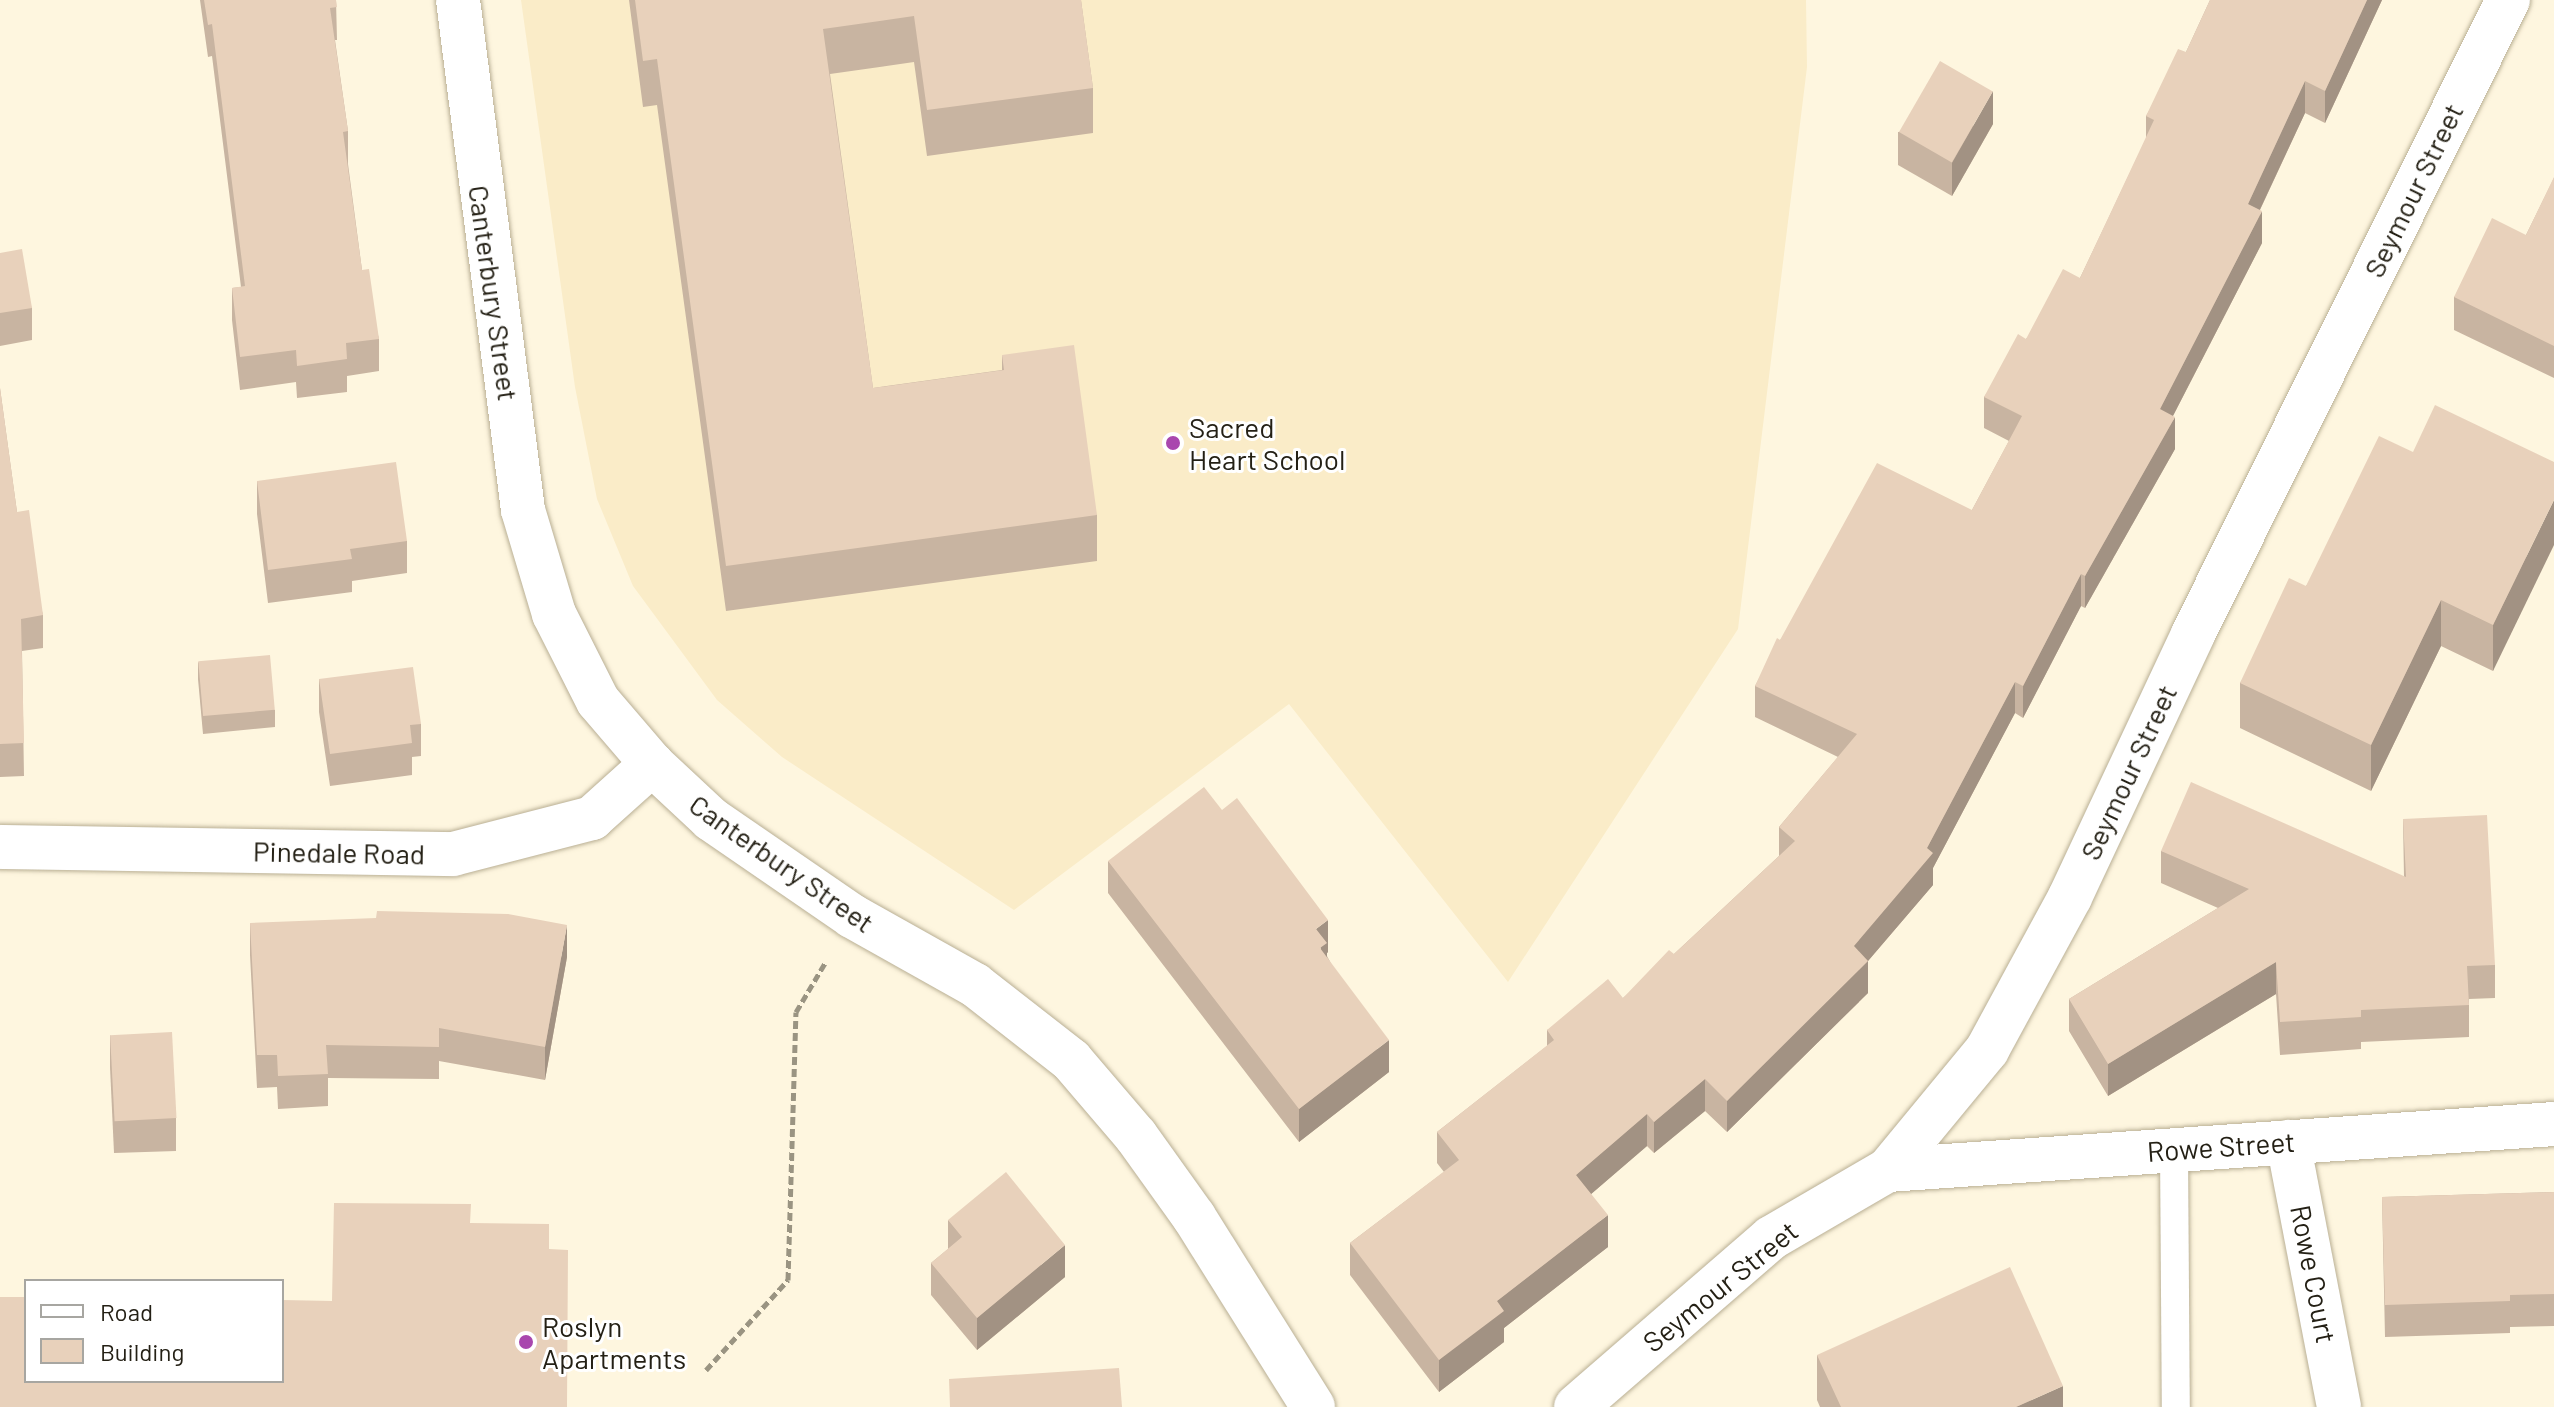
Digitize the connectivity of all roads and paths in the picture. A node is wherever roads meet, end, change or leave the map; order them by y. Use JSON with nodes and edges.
{"nodes":[{"id":1,"x":458,"y":0,"type":"edge"},
{"id":2,"x":2508,"y":0,"type":"edge"},
{"id":3,"x":652,"y":764,"type":"junction"},
{"id":4,"x":0,"y":847,"type":"edge"},
{"id":5,"x":796,"y":1012,"type":"dead end"},
{"id":6,"x":2554,"y":1124,"type":"edge"},
{"id":7,"x":2288,"y":1142,"type":"junction"},
{"id":8,"x":2174,"y":1149,"type":"junction"},
{"id":9,"x":1888,"y":1170,"type":"junction"},
{"id":10,"x":706,"y":1370,"type":"dead end"},
{"id":11,"x":1313,"y":1407,"type":"edge"},
{"id":12,"x":1576,"y":1407,"type":"edge"},
{"id":13,"x":2176,"y":1407,"type":"edge"},
{"id":14,"x":2339,"y":1407,"type":"edge"}],
"edges":[{"from":1,"to":3,"type":"street","name":"Canterbury Street"},
{"from":2,"to":9,"type":"street","name":"Seymour Street"},
{"from":3,"to":4,"type":"street","name":"Pinedale Road"},
{"from":3,"to":11,"type":"street","name":"Canterbury Street"},
{"from":5,"to":10,"type":"path"},
{"from":6,"to":7,"type":"street","name":"Rowe Street"},
{"from":7,"to":8,"type":"street","name":"Rowe Street"},
{"from":7,"to":14,"type":"street","name":"Rowe Court"},
{"from":8,"to":9,"type":"street","name":"Rowe Street"},
{"from":8,"to":13,"type":"lane"},
{"from":9,"to":12,"type":"street","name":"Seymour Street"}]}
